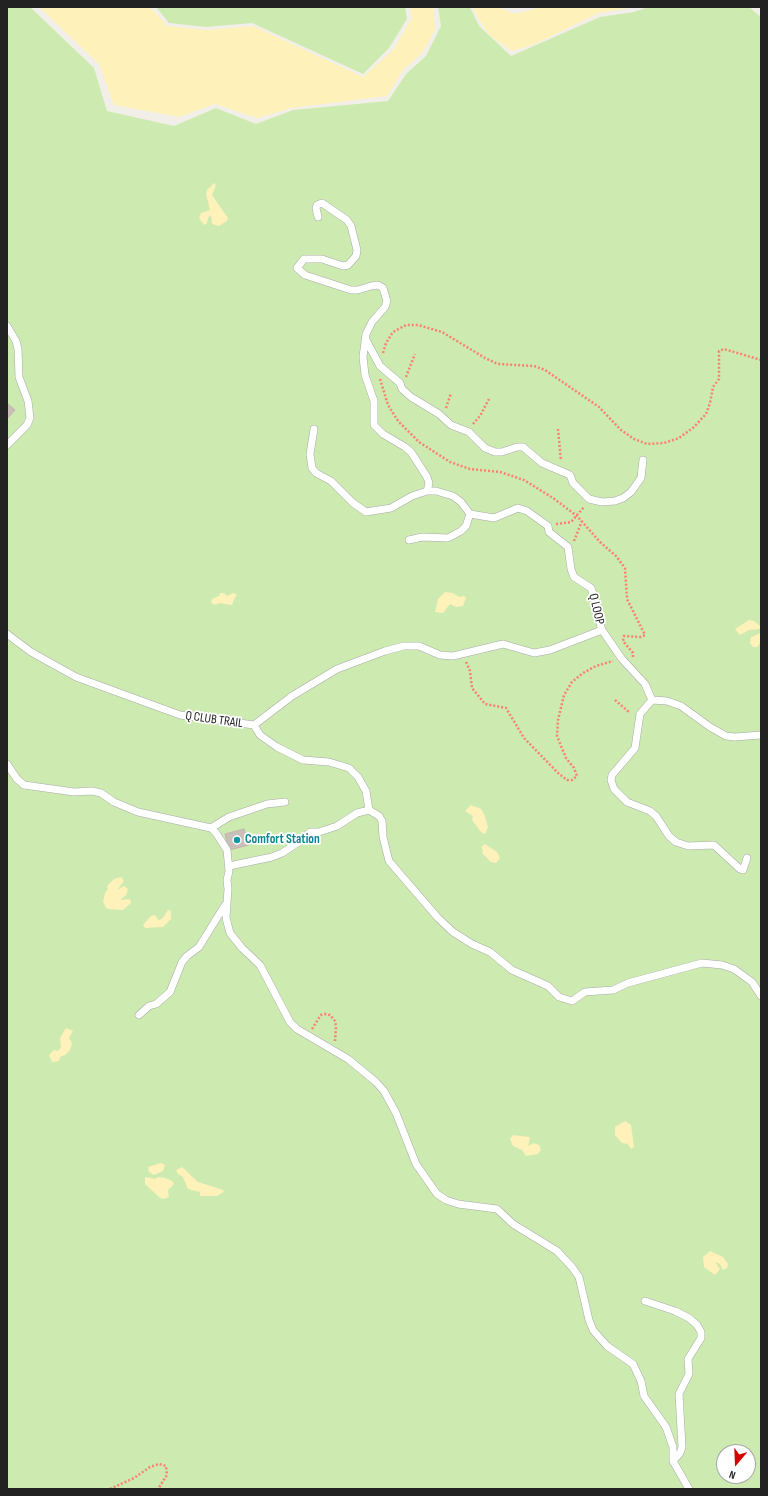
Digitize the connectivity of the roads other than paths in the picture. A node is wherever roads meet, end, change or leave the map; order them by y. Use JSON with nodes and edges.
{"nodes":[{"id":1,"x":318,"y":217,"type":"dead end"},
{"id":2,"x":7,"y":326,"type":"edge"},
{"id":3,"x":366,"y":340,"type":"junction"},
{"id":4,"x":314,"y":429,"type":"dead end"},
{"id":5,"x":7,"y":445,"type":"edge"},
{"id":6,"x":643,"y":460,"type":"dead end"},
{"id":7,"x":427,"y":491,"type":"junction"},
{"id":8,"x":470,"y":514,"type":"junction"},
{"id":9,"x":409,"y":540,"type":"dead end"},
{"id":10,"x":602,"y":630,"type":"junction"},
{"id":11,"x":7,"y":634,"type":"edge"},
{"id":12,"x":419,"y":646,"type":"joint"},
{"id":13,"x":652,"y":700,"type":"junction"},
{"id":14,"x":254,"y":725,"type":"junction"},
{"id":15,"x":761,"y":735,"type":"edge"},
{"id":16,"x":7,"y":764,"type":"edge"},
{"id":17,"x":285,"y":802,"type":"dead end"},
{"id":18,"x":369,"y":810,"type":"junction"},
{"id":19,"x":211,"y":828,"type":"junction"},
{"id":20,"x":747,"y":858,"type":"dead end"},
{"id":21,"x":229,"y":866,"type":"junction"},
{"id":22,"x":226,"y":903,"type":"junction"},
{"id":23,"x":761,"y":996,"type":"edge"},
{"id":24,"x":139,"y":1015,"type":"dead end"},
{"id":25,"x":645,"y":1301,"type":"dead end"},
{"id":26,"x":673,"y":1447,"type":"junction"},
{"id":27,"x":689,"y":1489,"type":"edge"}],
"edges":[{"from":1,"to":3,"type":"lane"},
{"from":2,"to":5,"type":"lane"},
{"from":3,"to":6,"type":"lane"},
{"from":3,"to":7,"type":"lane"},
{"from":4,"to":7,"type":"lane"},
{"from":7,"to":8,"type":"lane"},
{"from":8,"to":9,"type":"lane"},
{"from":8,"to":10,"type":"lane","name":"Q LOOP"},
{"from":10,"to":12,"type":"lane","name":"Q LOOP"},
{"from":10,"to":13,"type":"lane"},
{"from":11,"to":14,"type":"lane","name":"Q CLUB TRAIL"},
{"from":12,"to":14,"type":"lane","name":"Q CLUB TRAIL"},
{"from":13,"to":15,"type":"lane"},
{"from":13,"to":20,"type":"lane"},
{"from":14,"to":18,"type":"lane"},
{"from":16,"to":19,"type":"lane"},
{"from":17,"to":19,"type":"lane"},
{"from":18,"to":21,"type":"lane"},
{"from":18,"to":23,"type":"lane"},
{"from":19,"to":21,"type":"lane"},
{"from":21,"to":22,"type":"lane"},
{"from":22,"to":24,"type":"lane"},
{"from":22,"to":26,"type":"lane"},
{"from":25,"to":26,"type":"lane"},
{"from":26,"to":27,"type":"lane"}]}
